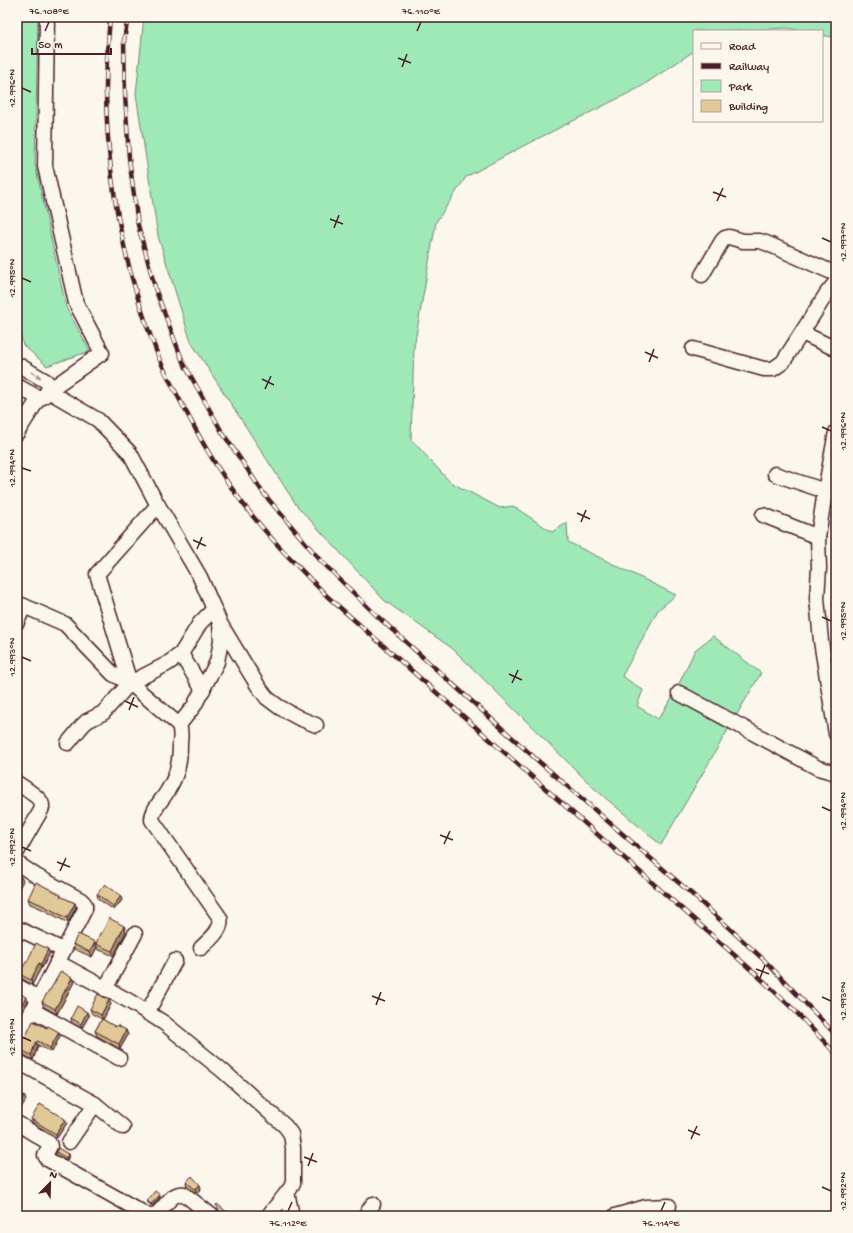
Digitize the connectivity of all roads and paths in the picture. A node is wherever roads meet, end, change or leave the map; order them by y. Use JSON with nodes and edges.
{"nodes":[{"id":1,"x":47,"y":17,"type":"edge"},
{"id":2,"x":836,"y":274,"type":"edge"},
{"id":3,"x":702,"y":275,"type":"dead end"},
{"id":4,"x":836,"y":282,"type":"edge"},
{"id":5,"x":802,"y":333,"type":"junction"},
{"id":6,"x":693,"y":349,"type":"dead end"},
{"id":7,"x":836,"y":349,"type":"edge"},
{"id":8,"x":17,"y":364,"type":"edge"},
{"id":9,"x":17,"y":386,"type":"edge"},
{"id":10,"x":44,"y":395,"type":"junction"},
{"id":11,"x":836,"y":432,"type":"edge"},
{"id":12,"x":17,"y":433,"type":"edge"},
{"id":13,"x":775,"y":474,"type":"dead end"},
{"id":14,"x":825,"y":491,"type":"junction"},
{"id":15,"x":158,"y":505,"type":"junction"},
{"id":16,"x":763,"y":515,"type":"dead end"},
{"id":17,"x":818,"y":537,"type":"junction"},
{"id":18,"x":21,"y":605,"type":"edge"},
{"id":19,"x":214,"y":609,"type":"junction"},
{"id":20,"x":17,"y":622,"type":"edge"},
{"id":21,"x":220,"y":623,"type":"junction"},
{"id":22,"x":181,"y":654,"type":"junction"},
{"id":23,"x":130,"y":684,"type":"junction"},
{"id":24,"x":203,"y":690,"type":"junction"},
{"id":25,"x":679,"y":693,"type":"dead end"},
{"id":26,"x":179,"y":725,"type":"junction"},
{"id":27,"x":316,"y":725,"type":"dead end"},
{"id":28,"x":836,"y":734,"type":"edge"},
{"id":29,"x":68,"y":744,"type":"dead end"},
{"id":30,"x":836,"y":773,"type":"edge"},
{"id":31,"x":17,"y":783,"type":"edge"},
{"id":32,"x":17,"y":852,"type":"edge"},
{"id":33,"x":17,"y":862,"type":"edge"},
{"id":34,"x":17,"y":928,"type":"edge"},
{"id":35,"x":135,"y":934,"type":"dead end"},
{"id":36,"x":201,"y":948,"type":"dead end"},
{"id":37,"x":60,"y":956,"type":"junction"},
{"id":38,"x":175,"y":961,"type":"dead end"},
{"id":39,"x":17,"y":986,"type":"edge"},
{"id":40,"x":105,"y":989,"type":"junction"},
{"id":41,"x":39,"y":998,"type":"junction"},
{"id":42,"x":32,"y":1010,"type":"junction"},
{"id":43,"x":148,"y":1013,"type":"junction"},
{"id":44,"x":17,"y":1039,"type":"edge"},
{"id":45,"x":119,"y":1058,"type":"dead end"},
{"id":46,"x":17,"y":1061,"type":"edge"},
{"id":47,"x":95,"y":1104,"type":"junction"},
{"id":48,"x":17,"y":1123,"type":"edge"},
{"id":49,"x":123,"y":1127,"type":"dead end"},
{"id":50,"x":69,"y":1142,"type":"dead end"},
{"id":51,"x":287,"y":1192,"type":"junction"},
{"id":52,"x":372,"y":1204,"type":"dead end"},
{"id":53,"x":669,"y":1206,"type":"dead end"},
{"id":54,"x":149,"y":1216,"type":"edge"},
{"id":55,"x":154,"y":1216,"type":"edge"},
{"id":56,"x":212,"y":1216,"type":"edge"},
{"id":57,"x":268,"y":1216,"type":"edge"},
{"id":58,"x":292,"y":1216,"type":"edge"},
{"id":59,"x":365,"y":1216,"type":"edge"},
{"id":60,"x":615,"y":1216,"type":"edge"}],
"edges":[{"from":1,"to":10,"type":"street"},
{"from":2,"to":3,"type":"street"},
{"from":4,"to":5,"type":"street"},
{"from":5,"to":6,"type":"street"},
{"from":5,"to":7,"type":"street"},
{"from":8,"to":10,"type":"street","one_way":true},
{"from":9,"to":10,"type":"street"},
{"from":10,"to":12,"type":"street"},
{"from":10,"to":15,"type":"street"},
{"from":11,"to":14,"type":"street"},
{"from":13,"to":14,"type":"street"},
{"from":14,"to":17,"type":"street"},
{"from":15,"to":19,"type":"street"},
{"from":15,"to":23,"type":"street"},
{"from":16,"to":17,"type":"street"},
{"from":17,"to":28,"type":"street"},
{"from":18,"to":20,"type":"street"},
{"from":18,"to":23,"type":"street"},
{"from":19,"to":21,"type":"street"},
{"from":19,"to":22,"type":"street"},
{"from":21,"to":24,"type":"street"},
{"from":21,"to":27,"type":"street"},
{"from":22,"to":23,"type":"street"},
{"from":22,"to":24,"type":"street"},
{"from":23,"to":26,"type":"street"},
{"from":23,"to":29,"type":"street"},
{"from":24,"to":26,"type":"street"},
{"from":25,"to":30,"type":"street"},
{"from":26,"to":36,"type":"street"},
{"from":31,"to":32,"type":"street"},
{"from":33,"to":37,"type":"street"},
{"from":34,"to":37,"type":"street"},
{"from":35,"to":40,"type":"street"},
{"from":37,"to":40,"type":"street"},
{"from":37,"to":41,"type":"street"},
{"from":38,"to":43,"type":"street"},
{"from":39,"to":41,"type":"street"},
{"from":40,"to":43,"type":"street"},
{"from":41,"to":42,"type":"street"},
{"from":42,"to":44,"type":"street"},
{"from":42,"to":45,"type":"street"},
{"from":43,"to":51,"type":"street"},
{"from":46,"to":47,"type":"street"},
{"from":47,"to":49,"type":"street"},
{"from":47,"to":50,"type":"street"},
{"from":48,"to":54,"type":"street"},
{"from":51,"to":57,"type":"street"},
{"from":51,"to":58,"type":"street"},
{"from":52,"to":59,"type":"street"},
{"from":53,"to":60,"type":"street"},
{"from":55,"to":56,"type":"street"}]}
